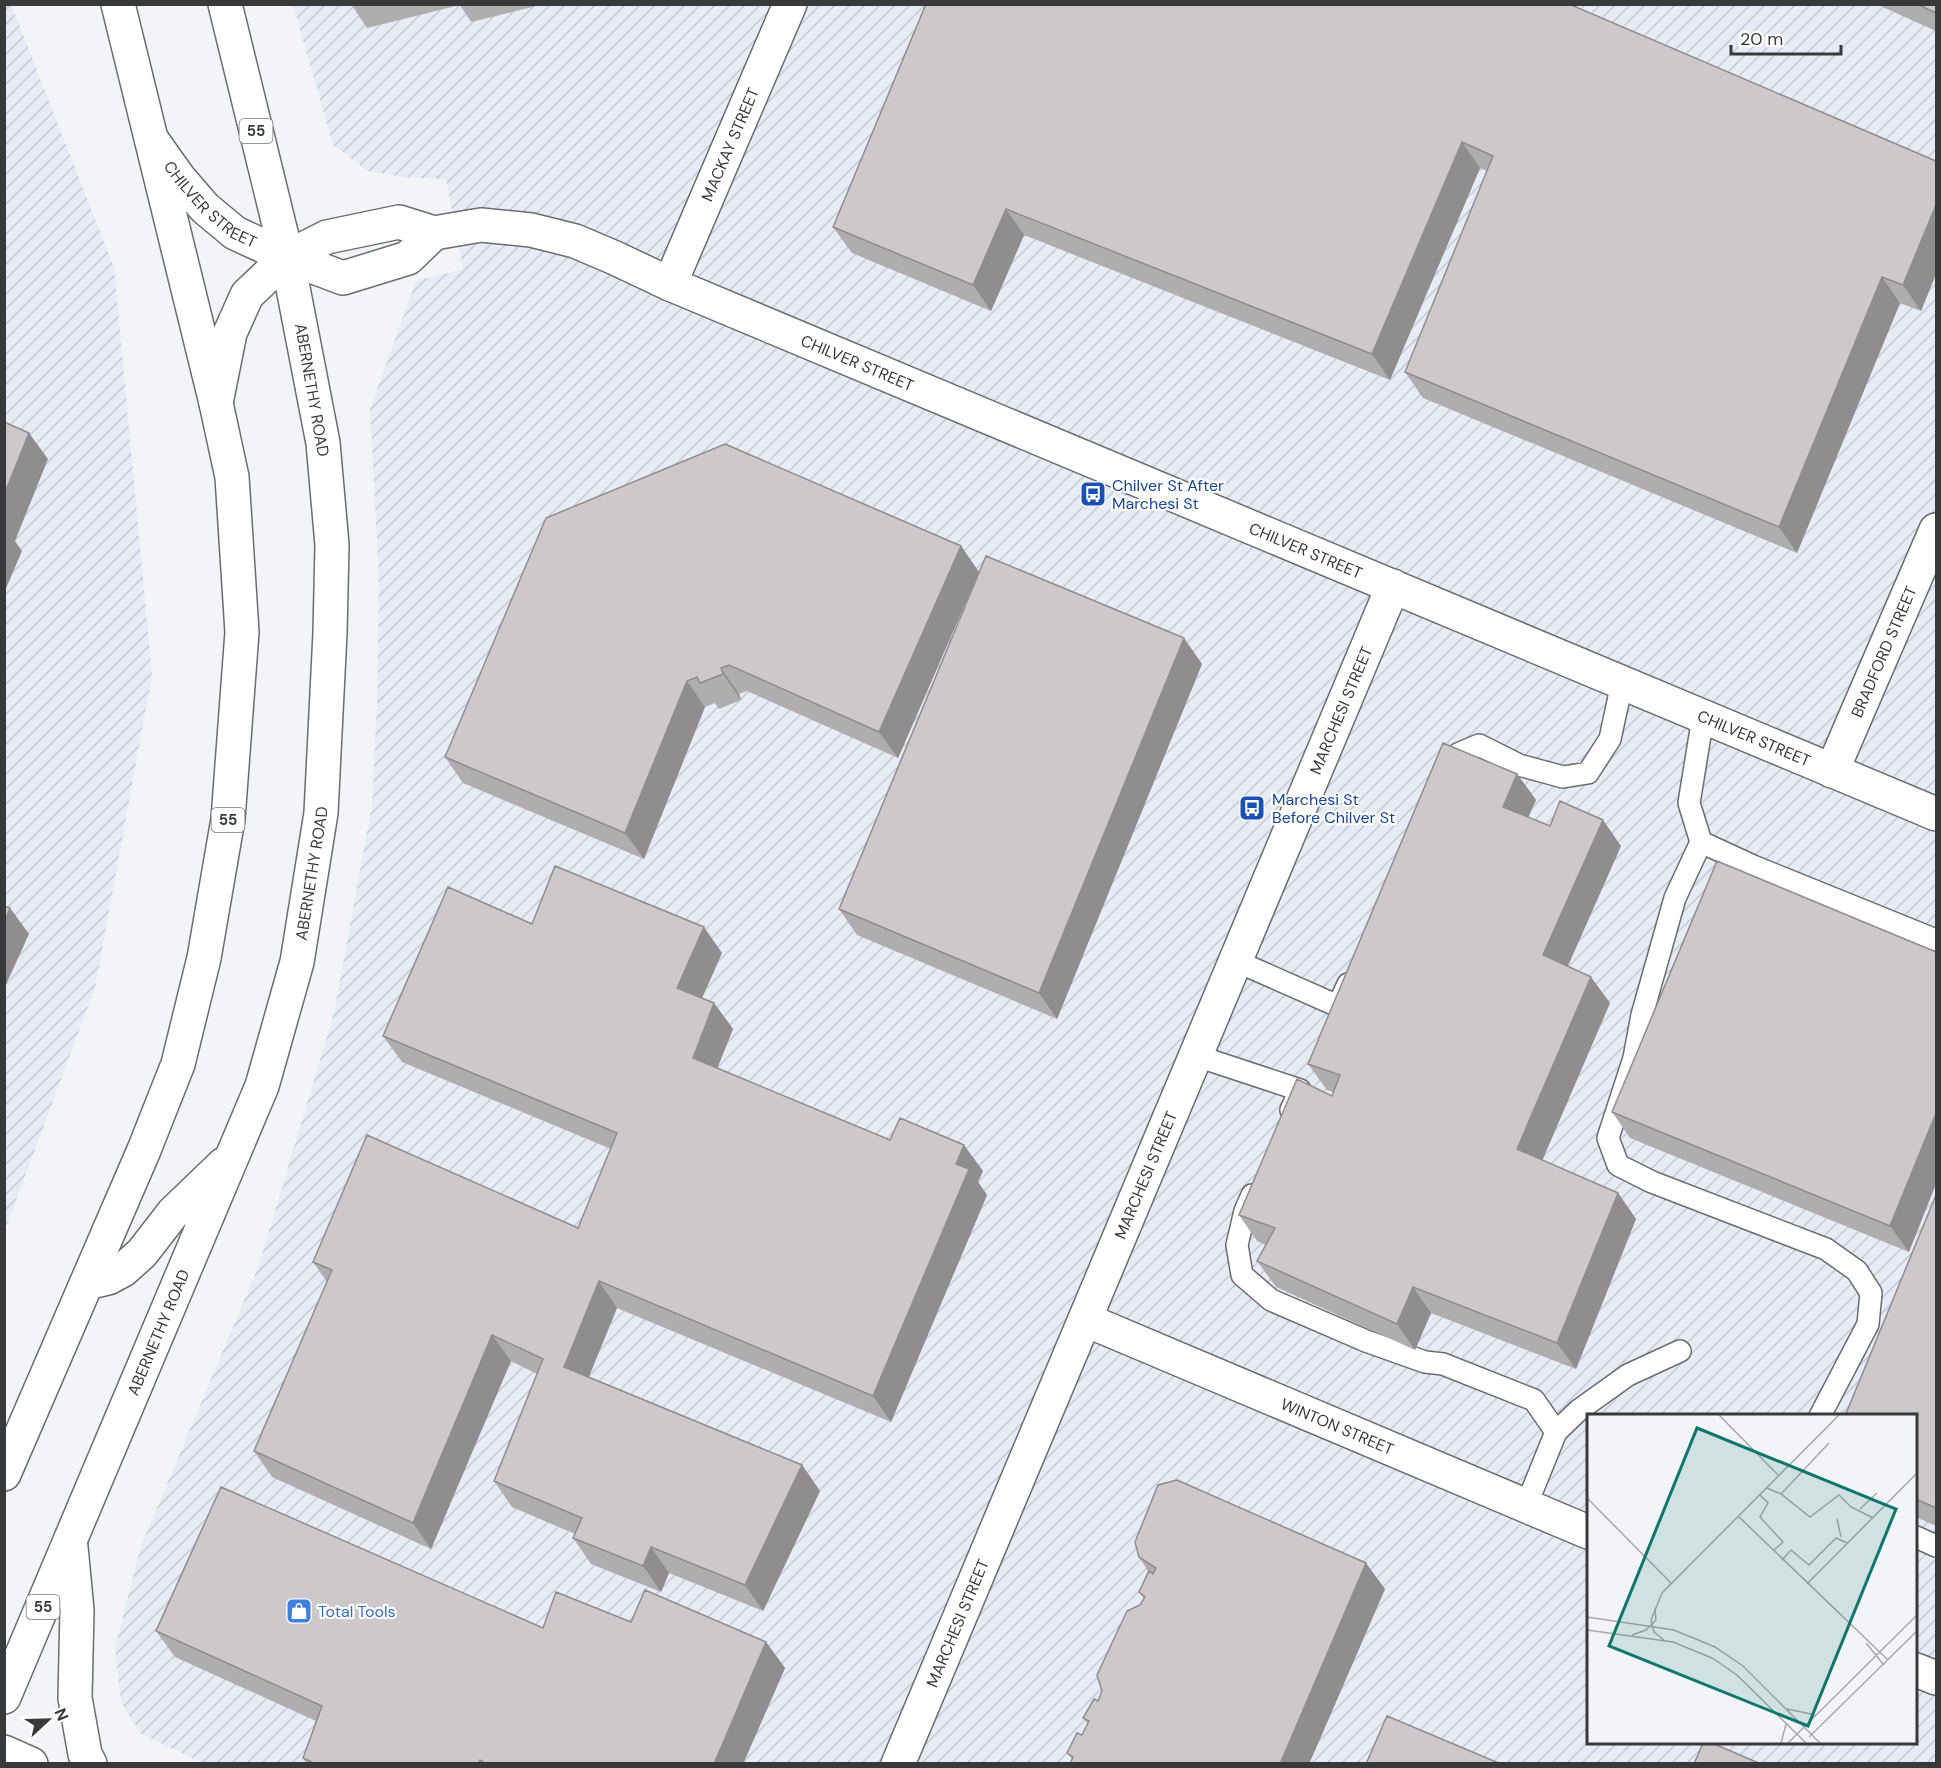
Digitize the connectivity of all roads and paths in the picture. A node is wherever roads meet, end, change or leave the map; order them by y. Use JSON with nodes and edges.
{"nodes":[{"id":1,"x":118,"y":4,"type":"edge"},
{"id":2,"x":225,"y":4,"type":"edge"},
{"id":3,"x":790,"y":4,"type":"edge"},
{"id":4,"x":150,"y":136,"type":"junction"},
{"id":5,"x":434,"y":233,"type":"junction"},
{"id":6,"x":287,"y":257,"type":"junction"},
{"id":7,"x":670,"y":284,"type":"junction"},
{"id":8,"x":216,"y":403,"type":"junction"},
{"id":9,"x":1936,"y":530,"type":"edge"},
{"id":10,"x":1394,"y":586,"type":"junction"},
{"id":11,"x":1622,"y":683,"type":"junction"},
{"id":12,"x":1703,"y":717,"type":"junction"},
{"id":13,"x":1832,"y":771,"type":"junction"},
{"id":14,"x":1435,"y":792,"type":"edge"},
{"id":15,"x":1936,"y":814,"type":"edge"},
{"id":16,"x":1701,"y":842,"type":"junction"},
{"id":17,"x":1936,"y":940,"type":"edge"},
{"id":18,"x":1236,"y":960,"type":"junction"},
{"id":19,"x":1357,"y":963,"type":"edge"},
{"id":20,"x":1197,"y":1056,"type":"junction"},
{"id":21,"x":1282,"y":1130,"type":"edge"},
{"id":22,"x":233,"y":1154,"type":"junction"},
{"id":23,"x":1259,"y":1180,"type":"edge"},
{"id":24,"x":87,"y":1283,"type":"junction"},
{"id":25,"x":1086,"y":1320,"type":"junction"},
{"id":26,"x":1680,"y":1351,"type":"dead end"},
{"id":27,"x":1821,"y":1414,"type":"edge"},
{"id":28,"x":1556,"y":1432,"type":"junction"},
{"id":29,"x":4,"y":1474,"type":"edge"},
{"id":30,"x":1526,"y":1506,"type":"junction"},
{"id":31,"x":1587,"y":1532,"type":"edge"},
{"id":32,"x":1917,"y":1537,"type":"edge"},
{"id":33,"x":71,"y":1542,"type":"junction"},
{"id":34,"x":1936,"y":1546,"type":"edge"},
{"id":35,"x":1917,"y":1670,"type":"edge"},
{"id":36,"x":1936,"y":1678,"type":"edge"},
{"id":37,"x":4,"y":1697,"type":"edge"},
{"id":38,"x":4,"y":1752,"type":"edge"},
{"id":39,"x":31,"y":1764,"type":"edge"},
{"id":40,"x":90,"y":1764,"type":"edge"},
{"id":41,"x":898,"y":1764,"type":"edge"}],
"edges":[{"from":1,"to":4,"type":"street","number":"55"},
{"from":2,"to":6,"type":"street","name":"ABERNETHY ROAD","number":"55"},
{"from":3,"to":7,"type":"street","name":"MACKAY STREET"},
{"from":4,"to":6,"type":"street","name":"CHILVER STREET"},
{"from":4,"to":8,"type":"street","number":"55"},
{"from":5,"to":6,"type":"street","name":"CHILVER STREET"},
{"from":5,"to":6,"type":"street","name":"CHILVER STREET"},
{"from":5,"to":7,"type":"street","name":"CHILVER STREET"},
{"from":6,"to":8,"type":"street","name":"CHILVER STREET"},
{"from":6,"to":22,"type":"street","name":"ABERNETHY ROAD","number":"55"},
{"from":7,"to":10,"type":"street","name":"CHILVER STREET"},
{"from":8,"to":24,"type":"street","number":"55"},
{"from":9,"to":13,"type":"street","name":"BRADFORD STREET"},
{"from":10,"to":11,"type":"street","name":"CHILVER STREET"},
{"from":10,"to":18,"type":"street","name":"MARCHESI STREET"},
{"from":11,"to":12,"type":"street","name":"CHILVER STREET"},
{"from":11,"to":14,"type":"lane"},
{"from":12,"to":13,"type":"street","name":"CHILVER STREET"},
{"from":12,"to":16,"type":"lane"},
{"from":13,"to":15,"type":"street","name":"CHILVER STREET"},
{"from":16,"to":17,"type":"lane"},
{"from":16,"to":27,"type":"lane"},
{"from":18,"to":19,"type":"lane"},
{"from":18,"to":20,"type":"street","name":"MARCHESI STREET"},
{"from":20,"to":21,"type":"lane"},
{"from":20,"to":25,"type":"street","name":"MARCHESI STREET"},
{"from":22,"to":24,"type":"street"},
{"from":22,"to":33,"type":"street","name":"ABERNETHY ROAD","number":"55"},
{"from":23,"to":28,"type":"lane"},
{"from":24,"to":29,"type":"street","number":"55"},
{"from":25,"to":30,"type":"street","name":"WINTON STREET"},
{"from":25,"to":41,"type":"street","name":"MARCHESI STREET"},
{"from":26,"to":28,"type":"lane"},
{"from":28,"to":30,"type":"lane"},
{"from":30,"to":31,"type":"street","name":"WINTON STREET"},
{"from":32,"to":34,"type":"lane"},
{"from":33,"to":37,"type":"street","name":"ABERNETHY ROAD","number":"55"},
{"from":33,"to":40,"type":"street"},
{"from":35,"to":36,"type":"street"},
{"from":38,"to":39,"type":"street"}]}
